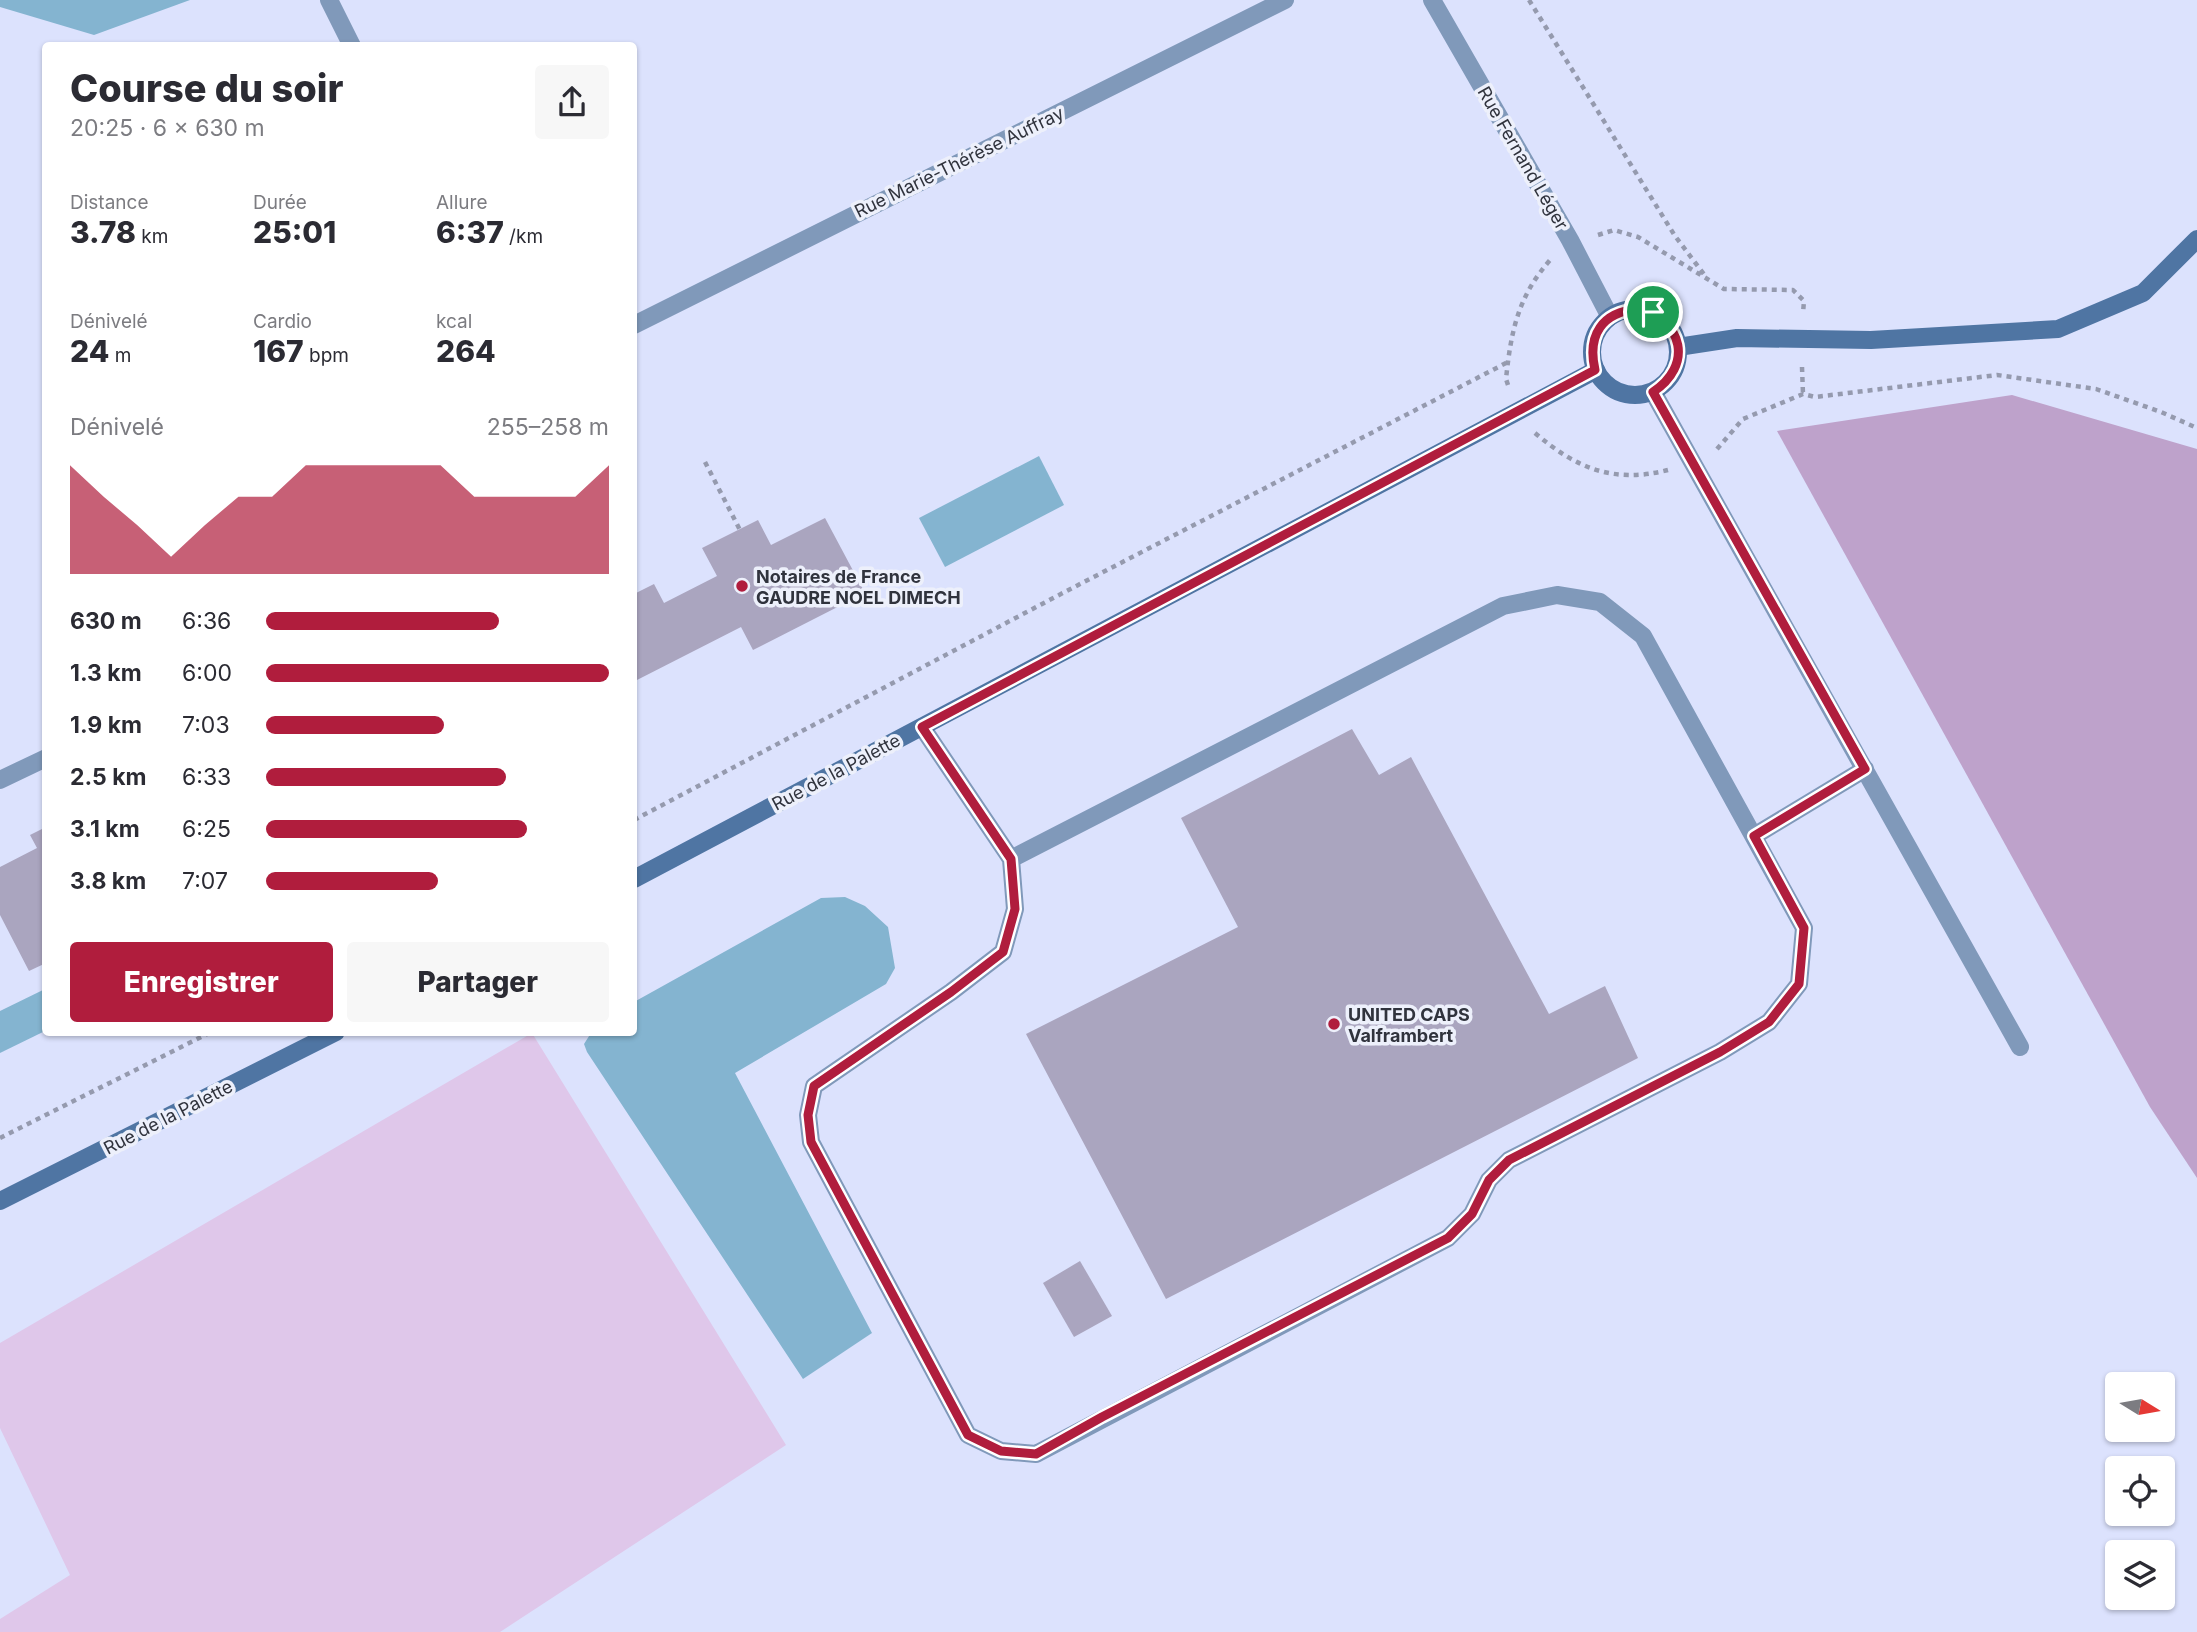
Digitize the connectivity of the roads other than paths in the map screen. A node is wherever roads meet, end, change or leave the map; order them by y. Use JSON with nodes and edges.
{"nodes":[{"id":1,"x":329,"y":0,"type":"edge"},
{"id":2,"x":1285,"y":0,"type":"edge"},
{"id":3,"x":1432,"y":0,"type":"edge"},
{"id":4,"x":350,"y":42,"type":"edge"},
{"id":5,"x":2197,"y":239,"type":"edge"},
{"id":6,"x":1610,"y":317,"type":"junction"},
{"id":7,"x":637,"y":324,"type":"edge"},
{"id":8,"x":1678,"y":347,"type":"junction"},
{"id":9,"x":1595,"y":370,"type":"junction"},
{"id":10,"x":1653,"y":392,"type":"junction"},
{"id":11,"x":922,"y":727,"type":"junction"},
{"id":12,"x":42,"y":760,"type":"edge"},
{"id":13,"x":1865,"y":769,"type":"junction"},
{"id":14,"x":0,"y":780,"type":"edge"},
{"id":15,"x":1754,"y":836,"type":"junction"},
{"id":16,"x":1011,"y":859,"type":"junction"},
{"id":17,"x":637,"y":877,"type":"edge"},
{"id":18,"x":328,"y":1036,"type":"edge"},
{"id":19,"x":2020,"y":1046,"type":"dead end"},
{"id":20,"x":0,"y":1202,"type":"edge"}],
"edges":[{"from":1,"to":4,"type":"street"},
{"from":2,"to":7,"type":"street","name":"Rue Marie-Thérèse Auffray"},
{"from":3,"to":6,"type":"street","name":"Rue Fernand Léger"},
{"from":5,"to":8,"type":"street"},
{"from":6,"to":8,"type":"street"},
{"from":6,"to":9,"type":"street"},
{"from":8,"to":10,"type":"street"},
{"from":9,"to":10,"type":"street"},
{"from":9,"to":11,"type":"street","name":"Rue de la Palette"},
{"from":10,"to":13,"type":"street"},
{"from":11,"to":16,"type":"street"},
{"from":11,"to":17,"type":"street","name":"Rue de la Palette"},
{"from":12,"to":14,"type":"street"},
{"from":13,"to":15,"type":"street"},
{"from":13,"to":19,"type":"street"},
{"from":15,"to":16,"type":"street"},
{"from":15,"to":16,"type":"street"},
{"from":18,"to":20,"type":"street","name":"Rue de la Palette"}]}
